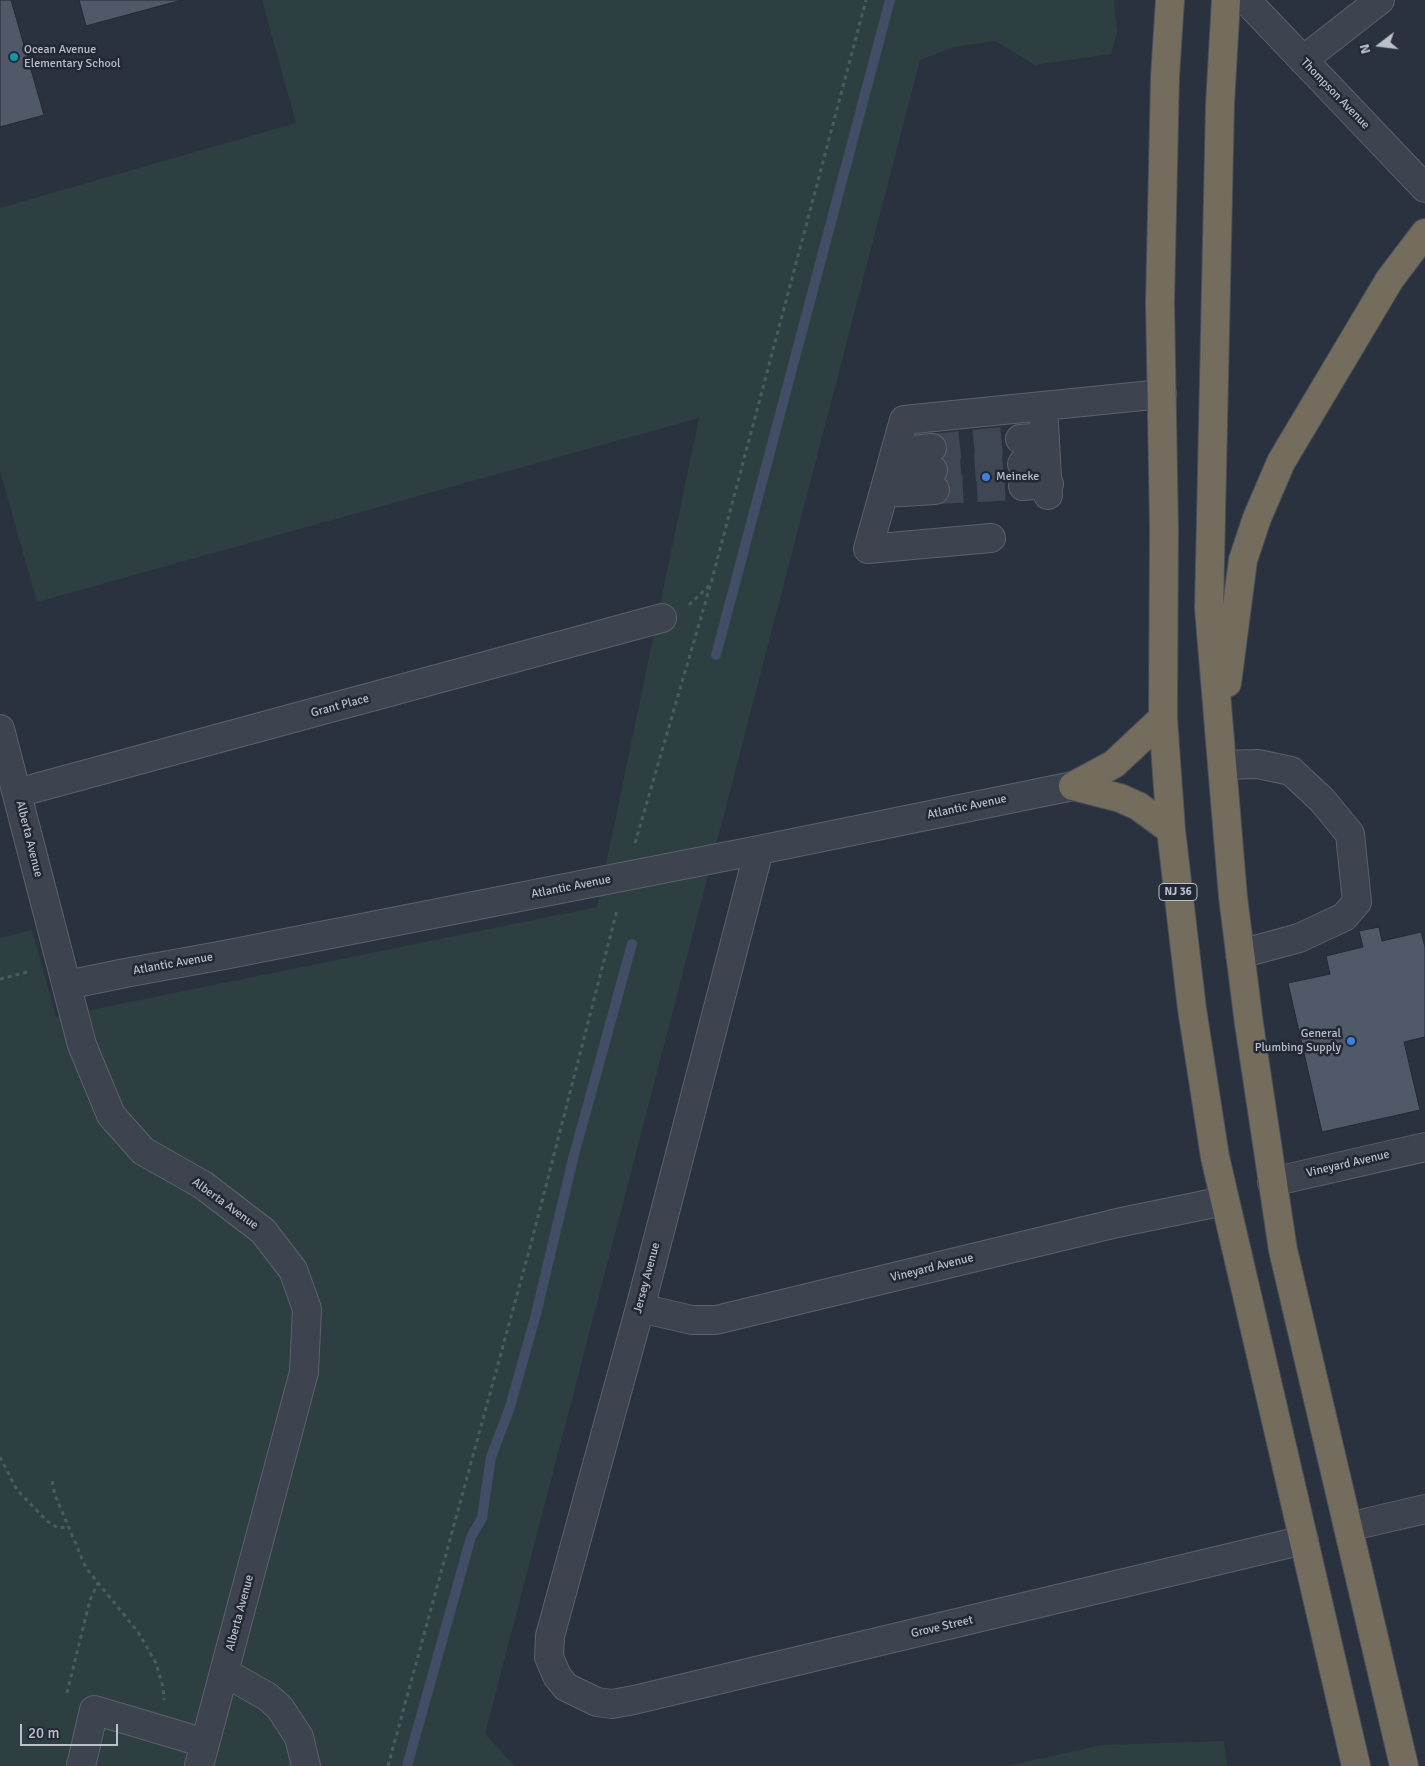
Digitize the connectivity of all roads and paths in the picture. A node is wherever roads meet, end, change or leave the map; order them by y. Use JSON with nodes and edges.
{"nodes":[{"id":1,"x":866,"y":0,"type":"edge"},
{"id":2,"x":1170,"y":0,"type":"edge"},
{"id":3,"x":1226,"y":0,"type":"edge"},
{"id":4,"x":1246,"y":0,"type":"edge"},
{"id":5,"x":1380,"y":0,"type":"edge"},
{"id":6,"x":1303,"y":60,"type":"junction"},
{"id":7,"x":1425,"y":188,"type":"edge"},
{"id":8,"x":1425,"y":233,"type":"edge"},
{"id":9,"x":1162,"y":394,"type":"junction"},
{"id":10,"x":1043,"y":406,"type":"junction"},
{"id":11,"x":1036,"y":467,"type":"dead end"},
{"id":12,"x":889,"y":473,"type":"junction"},
{"id":13,"x":991,"y":538,"type":"dead end"},
{"id":14,"x":662,"y":618,"type":"dead end"},
{"id":15,"x":1163,"y":718,"type":"junction"},
{"id":16,"x":0,"y":729,"type":"edge"},
{"id":17,"x":1220,"y":734,"type":"junction"},
{"id":18,"x":1222,"y":765,"type":"junction"},
{"id":19,"x":1073,"y":786,"type":"junction"},
{"id":20,"x":17,"y":793,"type":"junction"},
{"id":21,"x":1171,"y":830,"type":"junction"},
{"id":22,"x":759,"y":850,"type":"junction"},
{"id":23,"x":633,"y":852,"type":"dead end"},
{"id":24,"x":618,"y":902,"type":"dead end"},
{"id":25,"x":1240,"y":954,"type":"junction"},
{"id":26,"x":67,"y":985,"type":"junction"},
{"id":27,"x":1425,"y":1147,"type":"edge"},
{"id":28,"x":1272,"y":1182,"type":"junction"},
{"id":29,"x":1224,"y":1201,"type":"junction"},
{"id":30,"x":640,"y":1308,"type":"junction"},
{"id":31,"x":0,"y":1457,"type":"edge"},
{"id":32,"x":52,"y":1481,"type":"dead end"},
{"id":33,"x":1425,"y":1509,"type":"edge"},
{"id":34,"x":68,"y":1527,"type":"junction"},
{"id":35,"x":1348,"y":1527,"type":"junction"},
{"id":36,"x":1304,"y":1540,"type":"junction"},
{"id":37,"x":98,"y":1583,"type":"junction"},
{"id":38,"x":224,"y":1672,"type":"junction"},
{"id":39,"x":579,"y":1694,"type":"joint"},
{"id":40,"x":64,"y":1702,"type":"dead end"},
{"id":41,"x":164,"y":1730,"type":"junction"},
{"id":42,"x":202,"y":1754,"type":"edge"},
{"id":43,"x":81,"y":1766,"type":"edge"},
{"id":44,"x":306,"y":1766,"type":"edge"},
{"id":45,"x":388,"y":1766,"type":"edge"},
{"id":46,"x":1356,"y":1766,"type":"edge"},
{"id":47,"x":1404,"y":1766,"type":"edge"}],
"edges":[{"from":1,"to":23,"type":"path"},
{"from":2,"to":9,"type":"highway","number":"NJ 36"},
{"from":3,"to":17,"type":"highway"},
{"from":4,"to":6,"type":"street","name":"Thompson Avenue"},
{"from":5,"to":6,"type":"street"},
{"from":6,"to":7,"type":"street","name":"Thompson Avenue"},
{"from":8,"to":17,"type":"highway"},
{"from":9,"to":10,"type":"street"},
{"from":9,"to":15,"type":"highway","number":"NJ 36"},
{"from":10,"to":11,"type":"street"},
{"from":10,"to":12,"type":"street"},
{"from":12,"to":12,"type":"street"},
{"from":12,"to":13,"type":"street"},
{"from":14,"to":20,"type":"street","name":"Grant Place"},
{"from":15,"to":19,"type":"highway"},
{"from":15,"to":21,"type":"highway","number":"NJ 36"},
{"from":16,"to":20,"type":"street","name":"Alberta Avenue"},
{"from":17,"to":18,"type":"highway"},
{"from":18,"to":25,"type":"highway"},
{"from":18,"to":25,"type":"street"},
{"from":19,"to":21,"type":"highway"},
{"from":19,"to":22,"type":"street","name":"Atlantic Avenue"},
{"from":20,"to":26,"type":"street","name":"Alberta Avenue"},
{"from":21,"to":29,"type":"highway","number":"NJ 36"},
{"from":22,"to":26,"type":"street","name":"Atlantic Avenue"},
{"from":22,"to":30,"type":"street","name":"Jersey Avenue"},
{"from":24,"to":45,"type":"path"},
{"from":25,"to":28,"type":"highway"},
{"from":26,"to":38,"type":"street","name":"Alberta Avenue"},
{"from":27,"to":28,"type":"street","name":"Vineyard Avenue"},
{"from":28,"to":35,"type":"highway"},
{"from":29,"to":30,"type":"street","name":"Vineyard Avenue"},
{"from":29,"to":36,"type":"highway","number":"NJ 36"},
{"from":30,"to":39,"type":"street","name":"Jersey Avenue"},
{"from":31,"to":34,"type":"path"},
{"from":32,"to":34,"type":"path"},
{"from":33,"to":35,"type":"street"},
{"from":34,"to":37,"type":"path"},
{"from":35,"to":47,"type":"highway"},
{"from":36,"to":39,"type":"street","name":"Grove Street"},
{"from":36,"to":46,"type":"highway","number":"NJ 36"},
{"from":37,"to":40,"type":"path"},
{"from":37,"to":41,"type":"path"},
{"from":38,"to":42,"type":"street","name":"Alberta Avenue"},
{"from":38,"to":44,"type":"street"},
{"from":41,"to":42,"type":"street"},
{"from":41,"to":43,"type":"street"}]}
